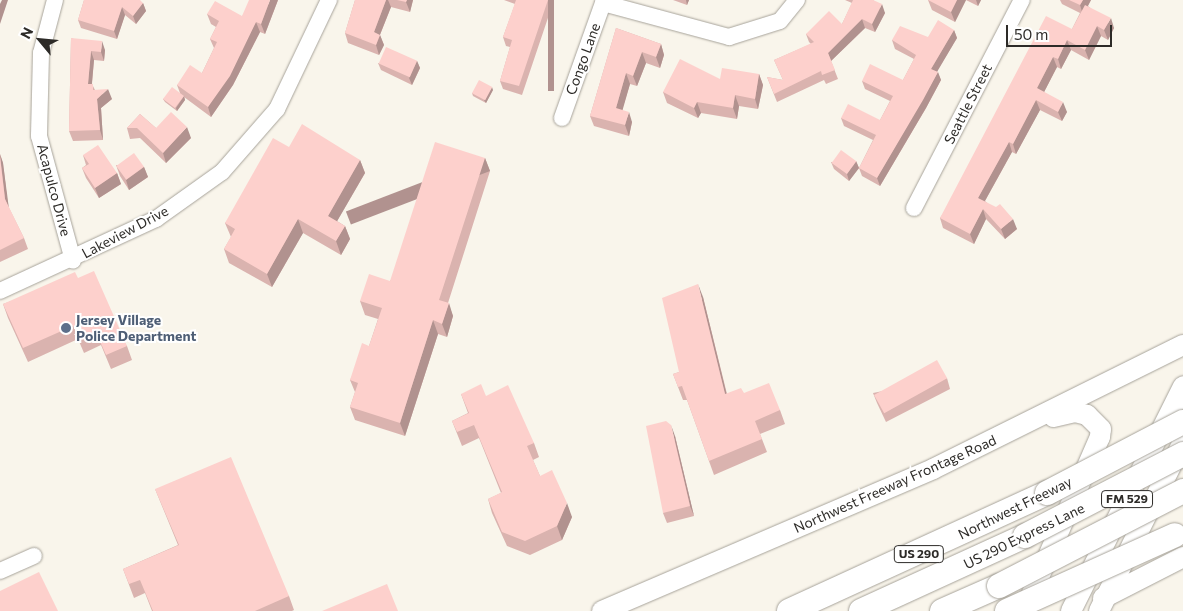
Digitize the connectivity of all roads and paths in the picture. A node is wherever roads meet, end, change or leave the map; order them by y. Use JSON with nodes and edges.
{"nodes":[{"id":1,"x":55,"y":0,"type":"edge"},
{"id":2,"x":329,"y":0,"type":"edge"},
{"id":3,"x":797,"y":0,"type":"edge"},
{"id":4,"x":1022,"y":0,"type":"edge"},
{"id":5,"x":604,"y":2,"type":"edge"},
{"id":6,"x":562,"y":118,"type":"dead end"},
{"id":7,"x":914,"y":208,"type":"dead end"},
{"id":8,"x":73,"y":260,"type":"junction"},
{"id":9,"x":0,"y":291,"type":"edge"},
{"id":10,"x":1183,"y":345,"type":"edge"},
{"id":11,"x":1183,"y":386,"type":"edge"},
{"id":12,"x":1034,"y":422,"type":"junction"},
{"id":13,"x":1183,"y":422,"type":"edge"},
{"id":14,"x":1183,"y":442,"type":"edge"},
{"id":15,"x":1183,"y":454,"type":"edge"},
{"id":16,"x":1183,"y":491,"type":"edge"},
{"id":17,"x":1180,"y":541,"type":"edge"},
{"id":18,"x":34,"y":556,"type":"dead end"},
{"id":19,"x":0,"y":570,"type":"edge"},
{"id":20,"x":1102,"y":604,"type":"edge"},
{"id":21,"x":602,"y":611,"type":"edge"},
{"id":22,"x":789,"y":611,"type":"edge"},
{"id":23,"x":861,"y":611,"type":"edge"},
{"id":24,"x":942,"y":611,"type":"edge"},
{"id":25,"x":1007,"y":611,"type":"edge"},
{"id":26,"x":1023,"y":611,"type":"edge"},
{"id":27,"x":1071,"y":611,"type":"edge"},
{"id":28,"x":1078,"y":611,"type":"edge"}],
"edges":[{"from":1,"to":8,"type":"street","name":"Acapulco Drive"},
{"from":2,"to":8,"type":"street","name":"Lakeview Drive"},
{"from":3,"to":5,"type":"street"},
{"from":4,"to":7,"type":"street","name":"Seattle Street"},
{"from":5,"to":6,"type":"street","name":"Congo Lane"},
{"from":8,"to":9,"type":"street","name":"Lakeview Drive"},
{"from":10,"to":12,"type":"main road","name":"Northwest Freeway Frontage Road"},
{"from":11,"to":27,"type":"main road","number":"FM 529"},
{"from":12,"to":21,"type":"main road","name":"Northwest Freeway Frontage Road"},
{"from":12,"to":26,"type":"main road"},
{"from":13,"to":22,"type":"highway","name":"Northwest Freeway","number":"US 290","bridge":true},
{"from":14,"to":20,"type":"main road","number":"FM 529"},
{"from":15,"to":23,"type":"highway","name":"US 290 Express Lane","bridge":true},
{"from":16,"to":24,"type":"highway","bridge":true},
{"from":17,"to":20,"type":"main road"},
{"from":17,"to":25,"type":"highway","bridge":true},
{"from":18,"to":19,"type":"street"},
{"from":20,"to":28,"type":"main road"}]}
